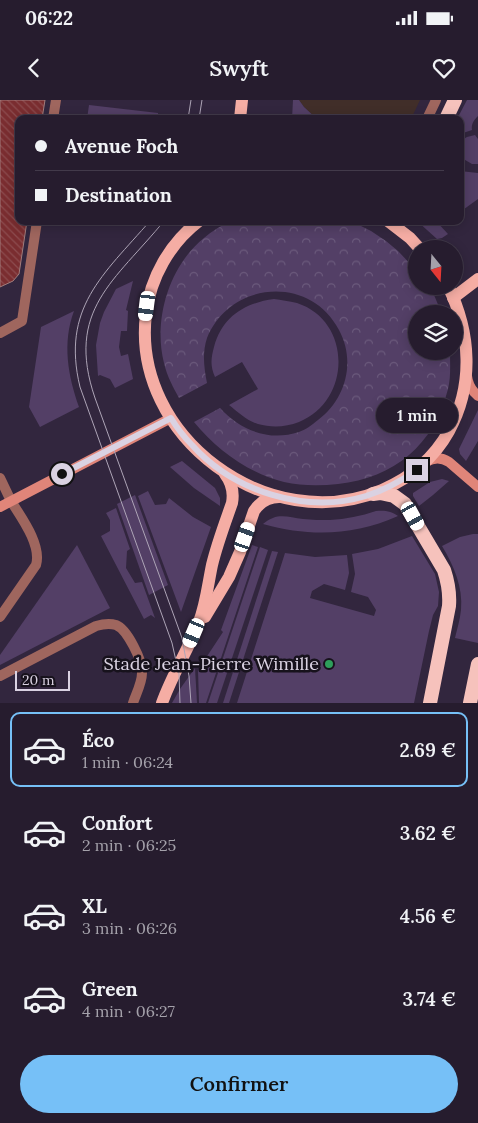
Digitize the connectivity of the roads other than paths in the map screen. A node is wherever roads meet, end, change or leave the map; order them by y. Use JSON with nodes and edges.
{"nodes":[{"id":1,"x":56,"y":100,"type":"edge"},
{"id":2,"x":242,"y":100,"type":"edge"},
{"id":3,"x":436,"y":100,"type":"edge"},
{"id":4,"x":454,"y":100,"type":"edge"},
{"id":5,"x":54,"y":115,"type":"edge"},
{"id":6,"x":240,"y":115,"type":"edge"},
{"id":7,"x":429,"y":115,"type":"edge"},
{"id":8,"x":448,"y":115,"type":"edge"},
{"id":9,"x":37,"y":225,"type":"edge"},
{"id":10,"x":195,"y":225,"type":"edge"},
{"id":11,"x":393,"y":225,"type":"edge"},
{"id":12,"x":412,"y":240,"type":"edge"},
{"id":13,"x":478,"y":279,"type":"edge"},
{"id":14,"x":463,"y":286,"type":"edge"},
{"id":15,"x":451,"y":295,"type":"edge"},
{"id":16,"x":0,"y":333,"type":"edge"},
{"id":17,"x":467,"y":373,"type":"junction"},
{"id":18,"x":478,"y":396,"type":"edge"},
{"id":19,"x":171,"y":418,"type":"junction"},
{"id":20,"x":423,"y":464,"type":"junction"},
{"id":21,"x":224,"y":472,"type":"junction"},
{"id":22,"x":0,"y":478,"type":"edge"},
{"id":23,"x":478,"y":487,"type":"edge"},
{"id":24,"x":373,"y":494,"type":"junction"},
{"id":25,"x":281,"y":497,"type":"junction"},
{"id":26,"x":11,"y":501,"type":"junction"},
{"id":27,"x":0,"y":507,"type":"edge"},
{"id":28,"x":0,"y":617,"type":"edge"},
{"id":29,"x":189,"y":644,"type":"junction"},
{"id":30,"x":478,"y":664,"type":"edge"},
{"id":31,"x":0,"y":676,"type":"edge"},
{"id":32,"x":132,"y":703,"type":"edge"},
{"id":33,"x":162,"y":703,"type":"edge"},
{"id":34,"x":430,"y":703,"type":"edge"},
{"id":35,"x":470,"y":703,"type":"edge"}],
"edges":[{"from":1,"to":5,"type":"street"},
{"from":2,"to":6,"type":"main road"},
{"from":3,"to":7,"type":"street"},
{"from":4,"to":8,"type":"highway"},
{"from":9,"to":16,"type":"street"},
{"from":10,"to":19,"type":"main road"},
{"from":11,"to":12,"type":"main road"},
{"from":13,"to":14,"type":"main road"},
{"from":15,"to":17,"type":"main road"},
{"from":17,"to":18,"type":"main road"},
{"from":17,"to":20,"type":"main road"},
{"from":19,"to":21,"type":"main road"},
{"from":19,"to":26,"type":"main road"},
{"from":20,"to":23,"type":"main road"},
{"from":20,"to":24,"type":"main road"},
{"from":21,"to":25,"type":"main road"},
{"from":21,"to":29,"type":"main road"},
{"from":22,"to":26,"type":"street"},
{"from":24,"to":25,"type":"main road"},
{"from":24,"to":34,"type":"highway"},
{"from":25,"to":29,"type":"main road"},
{"from":26,"to":27,"type":"main road"},
{"from":26,"to":28,"type":"street"},
{"from":29,"to":33,"type":"main road"},
{"from":30,"to":35,"type":"highway"},
{"from":31,"to":32,"type":"street"}]}
